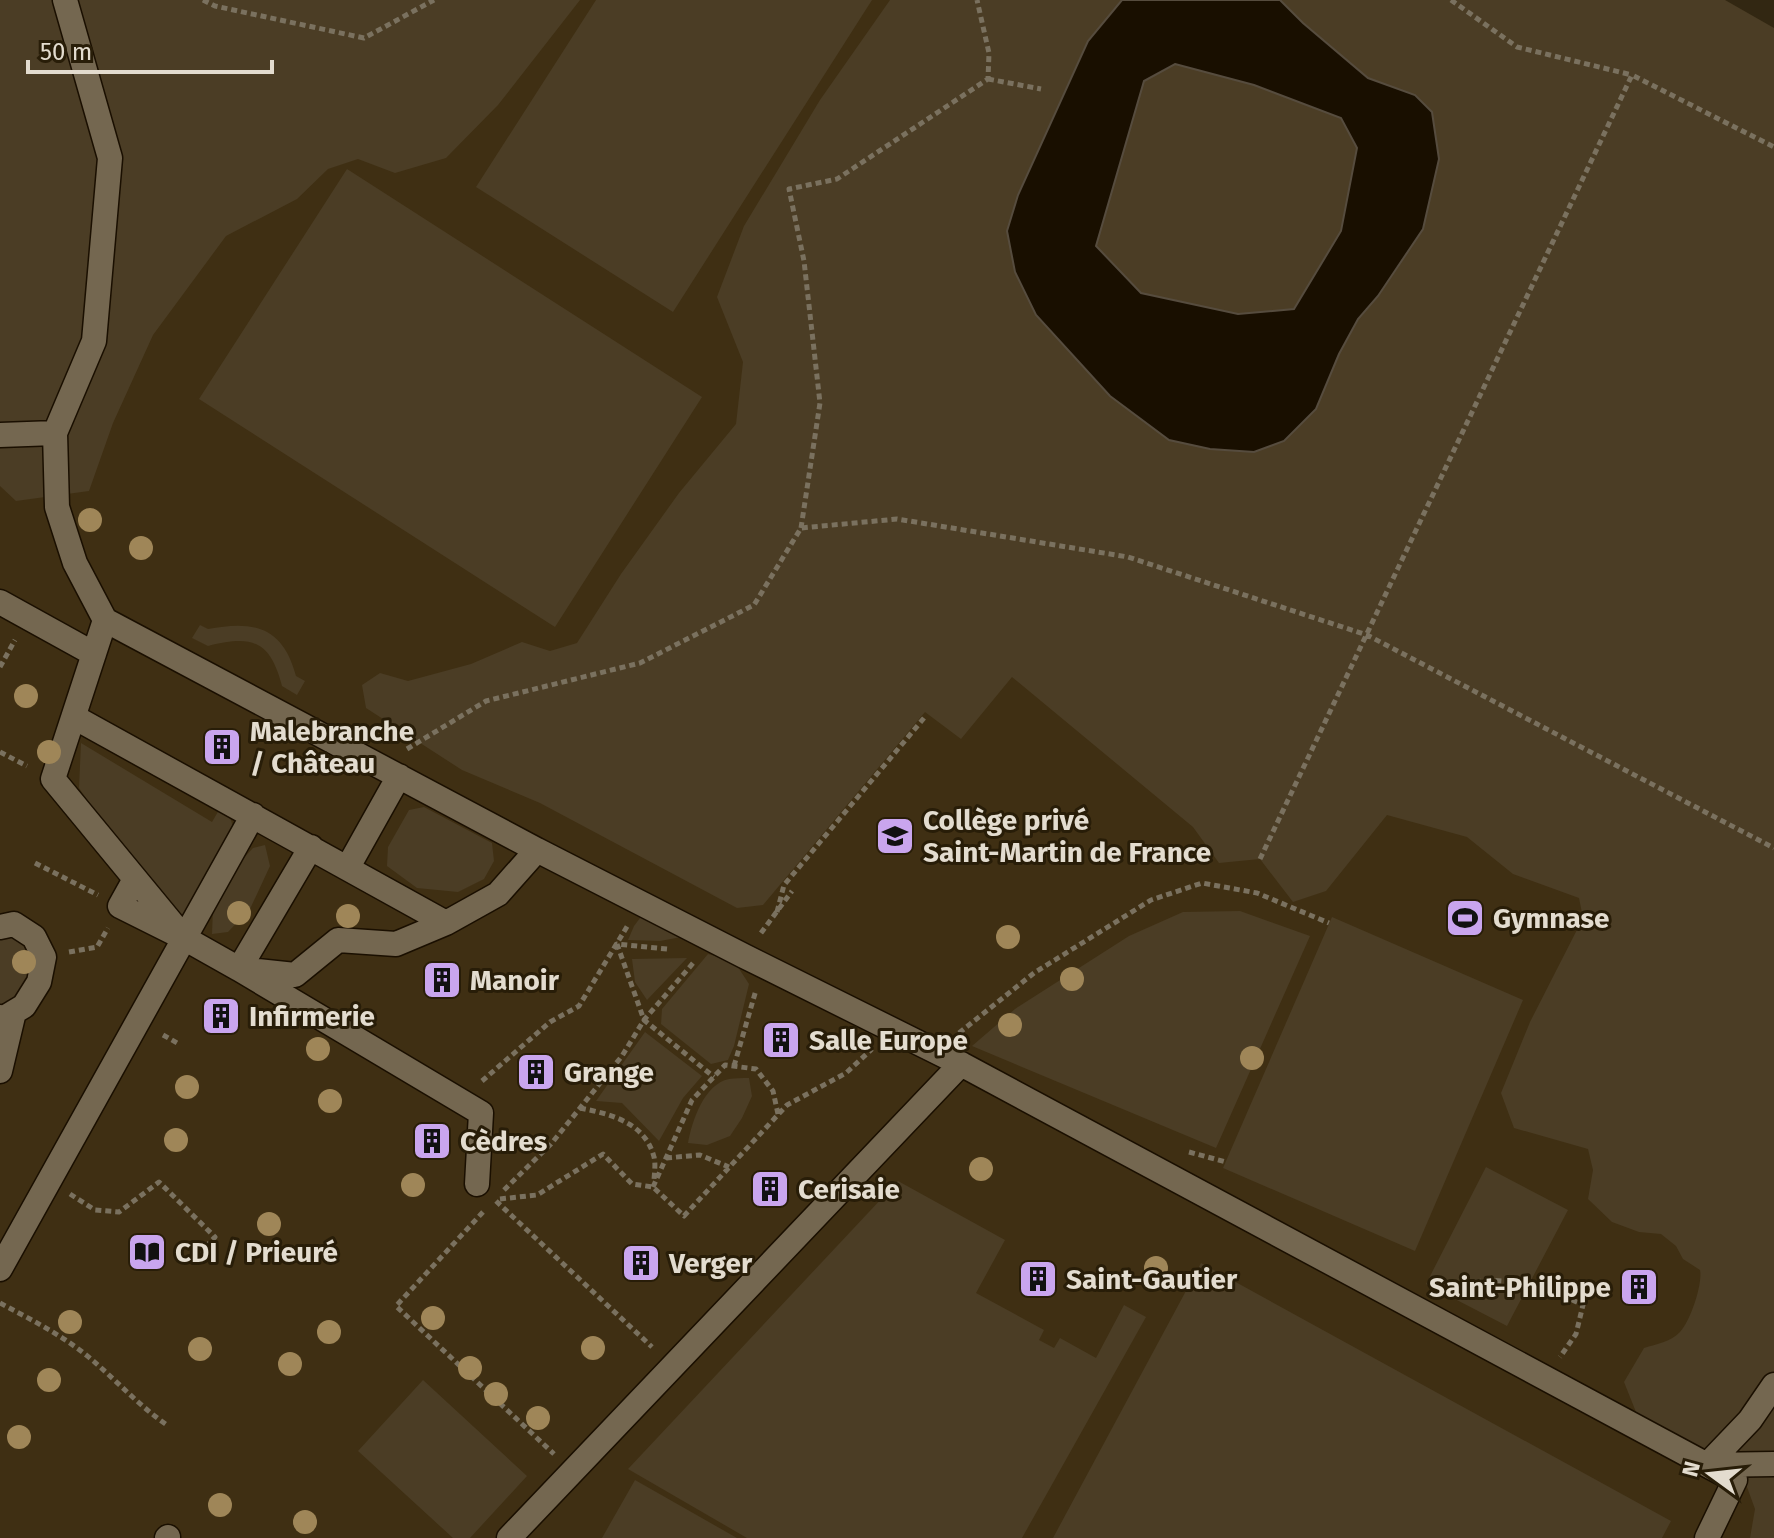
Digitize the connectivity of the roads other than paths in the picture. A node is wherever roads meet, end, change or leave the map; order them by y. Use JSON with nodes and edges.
{"nodes":[{"id":1,"x":65,"y":0,"type":"edge"},
{"id":2,"x":55,"y":433,"type":"junction"},
{"id":3,"x":0,"y":435,"type":"edge"},
{"id":4,"x":0,"y":602,"type":"edge"},
{"id":5,"x":105,"y":620,"type":"junction"},
{"id":6,"x":94,"y":654,"type":"junction"},
{"id":7,"x":74,"y":717,"type":"junction"},
{"id":8,"x":388,"y":771,"type":"junction"},
{"id":9,"x":253,"y":815,"type":"junction"},
{"id":10,"x":311,"y":847,"type":"junction"},
{"id":11,"x":537,"y":850,"type":"junction"},
{"id":12,"x":348,"y":867,"type":"junction"},
{"id":13,"x":135,"y":879,"type":"junction"},
{"id":14,"x":446,"y":923,"type":"junction"},
{"id":15,"x":0,"y":927,"type":"edge"},
{"id":16,"x":184,"y":938,"type":"junction"},
{"id":17,"x":239,"y":969,"type":"junction"},
{"id":18,"x":7,"y":1014,"type":"edge"},
{"id":19,"x":961,"y":1064,"type":"junction"},
{"id":20,"x":0,"y":1071,"type":"edge"},
{"id":21,"x":486,"y":1192,"type":"road end"},
{"id":22,"x":0,"y":1269,"type":"edge"},
{"id":23,"x":1774,"y":1385,"type":"edge"},
{"id":24,"x":1774,"y":1464,"type":"edge"},
{"id":25,"x":1707,"y":1465,"type":"junction"},
{"id":26,"x":509,"y":1538,"type":"edge"},
{"id":27,"x":1707,"y":1538,"type":"edge"}],
"edges":[{"from":1,"to":2,"type":"lane"},
{"from":2,"to":3,"type":"lane"},
{"from":2,"to":5,"type":"lane"},
{"from":4,"to":6,"type":"lane"},
{"from":5,"to":6,"type":"lane"},
{"from":5,"to":8,"type":"lane"},
{"from":6,"to":7,"type":"lane"},
{"from":7,"to":9,"type":"lane"},
{"from":7,"to":13,"type":"lane"},
{"from":8,"to":11,"type":"lane"},
{"from":8,"to":12,"type":"lane"},
{"from":9,"to":10,"type":"lane"},
{"from":9,"to":16,"type":"lane"},
{"from":10,"to":12,"type":"lane"},
{"from":10,"to":17,"type":"lane"},
{"from":11,"to":14,"type":"lane"},
{"from":11,"to":19,"type":"lane"},
{"from":12,"to":14,"type":"lane"},
{"from":13,"to":16,"type":"lane"},
{"from":13,"to":16,"type":"lane"},
{"from":14,"to":17,"type":"lane"},
{"from":15,"to":18,"type":"lane"},
{"from":16,"to":17,"type":"lane"},
{"from":16,"to":22,"type":"lane"},
{"from":17,"to":21,"type":"lane"},
{"from":18,"to":20,"type":"lane"},
{"from":19,"to":25,"type":"lane"},
{"from":19,"to":26,"type":"lane"},
{"from":23,"to":25,"type":"lane"},
{"from":24,"to":25,"type":"lane"},
{"from":25,"to":27,"type":"lane"}]}
